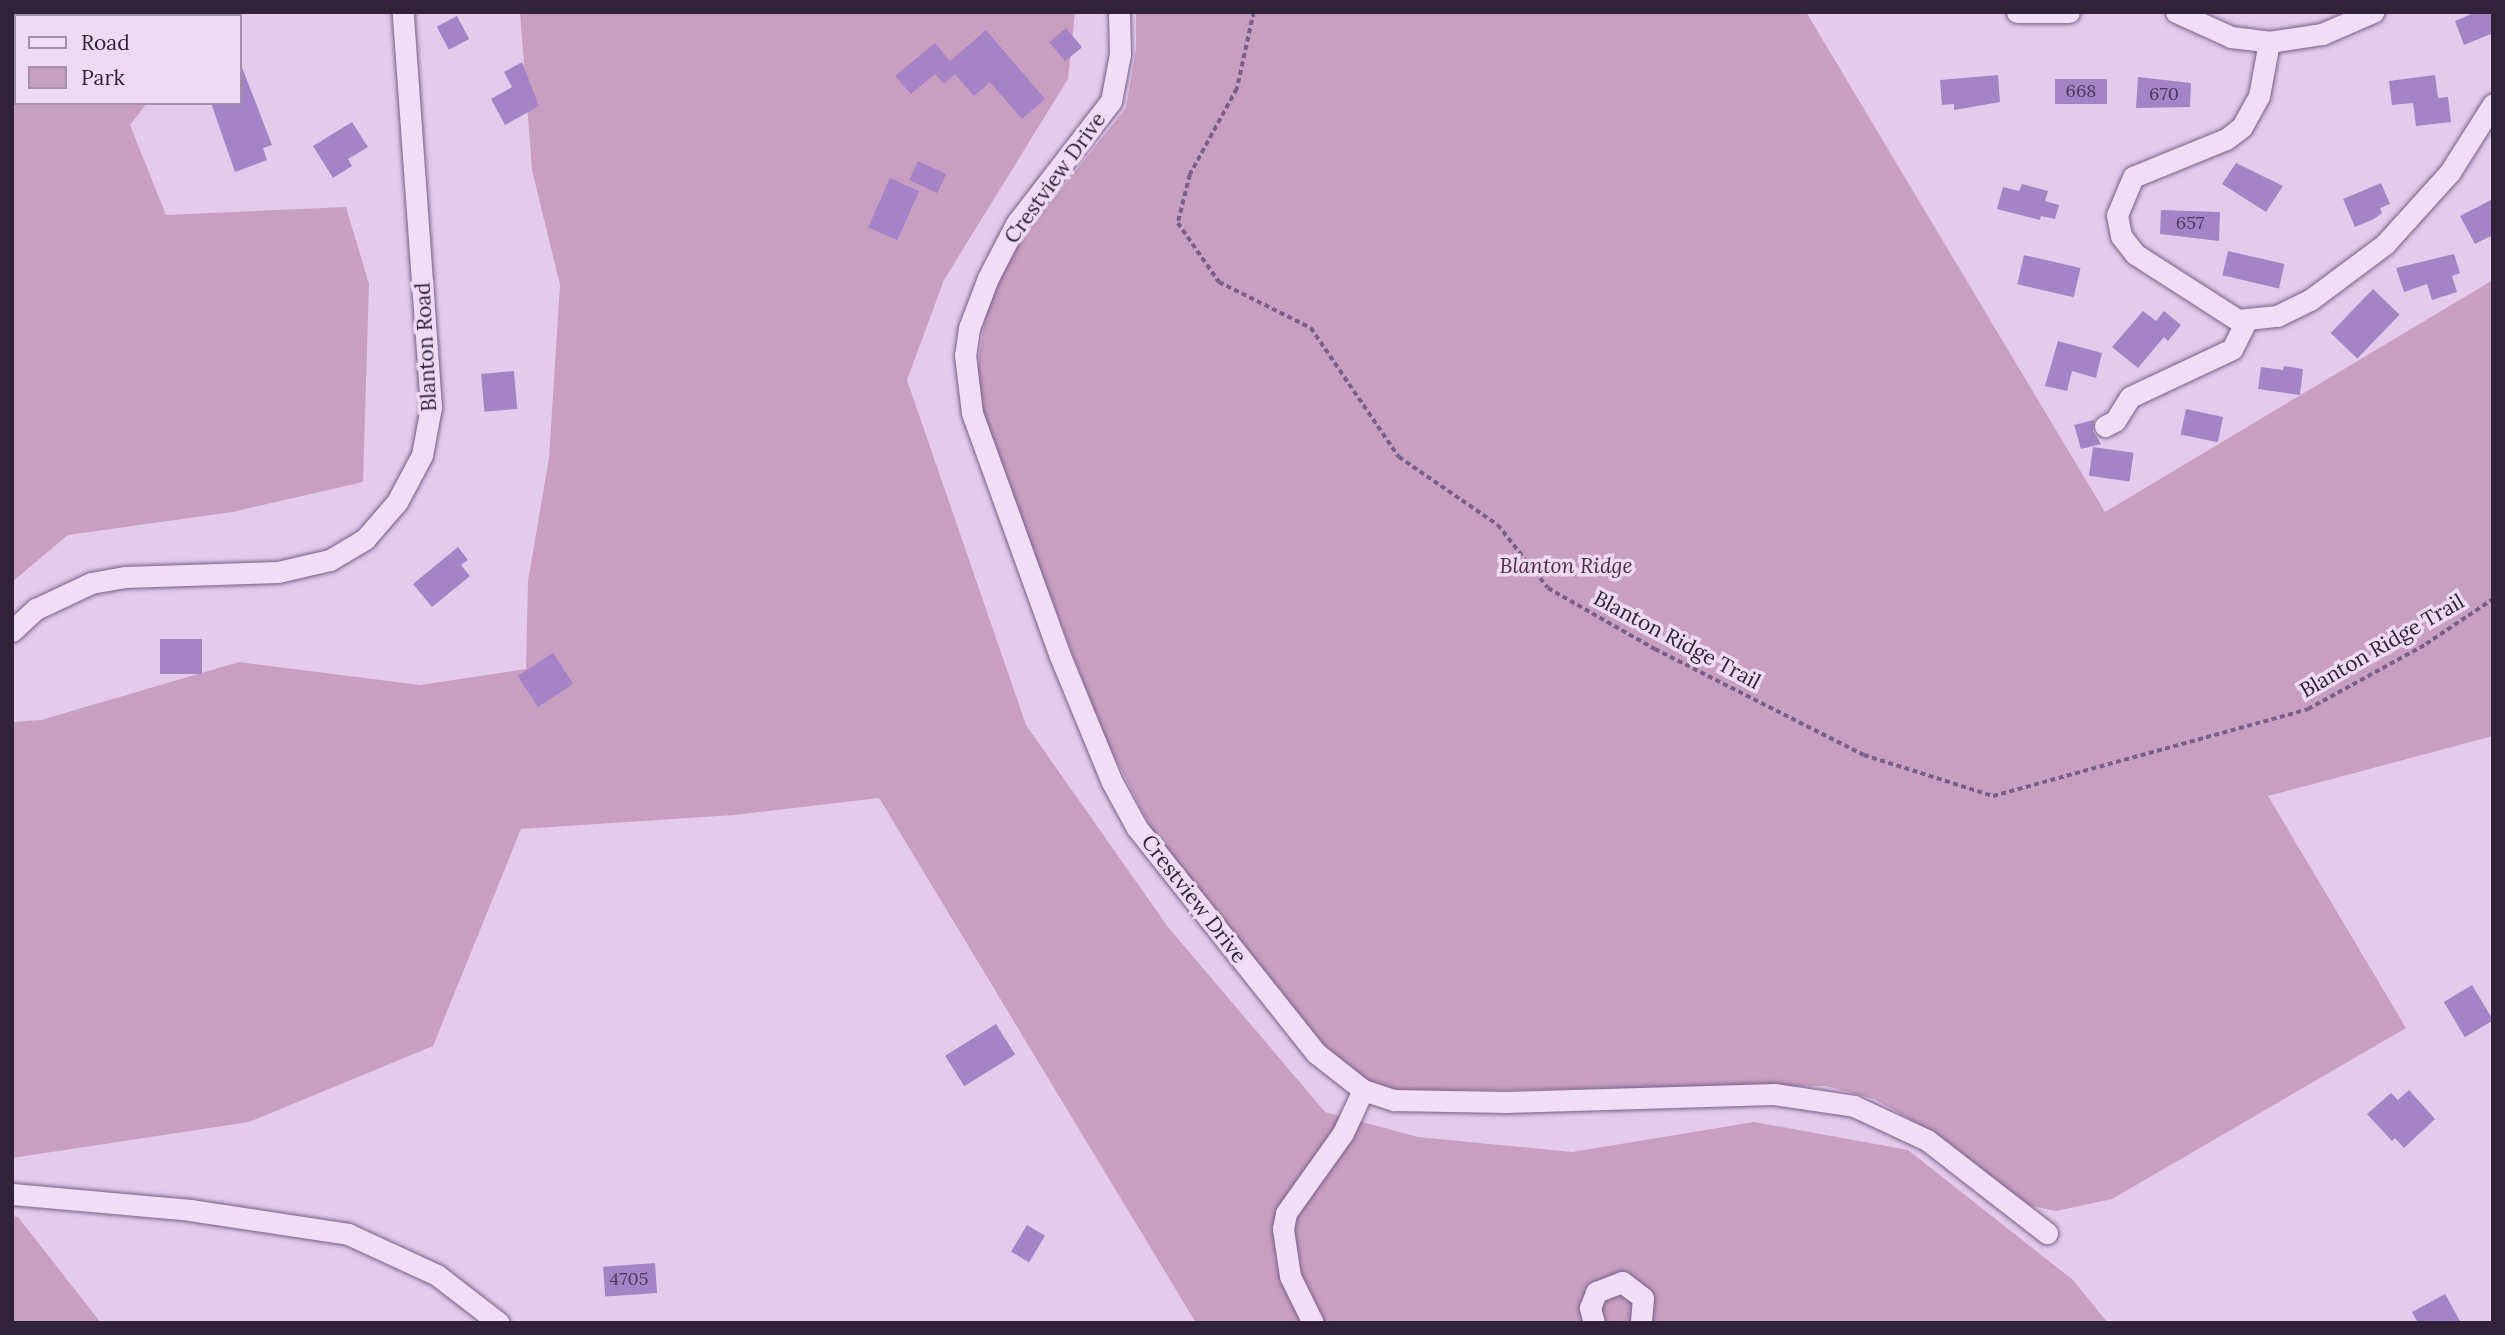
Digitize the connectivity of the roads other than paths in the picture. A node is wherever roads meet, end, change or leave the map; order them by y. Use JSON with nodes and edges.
{"nodes":[{"id":1,"x":1119,"y":12,"type":"edge"},
{"id":2,"x":2017,"y":12,"type":"edge"},
{"id":3,"x":2070,"y":12,"type":"edge"},
{"id":4,"x":2176,"y":12,"type":"edge"},
{"id":5,"x":2373,"y":12,"type":"edge"},
{"id":6,"x":404,"y":13,"type":"edge"},
{"id":7,"x":2269,"y":41,"type":"junction"},
{"id":8,"x":2493,"y":104,"type":"edge"},
{"id":9,"x":2247,"y":320,"type":"junction"},
{"id":10,"x":2105,"y":426,"type":"dead end"},
{"id":11,"x":12,"y":631,"type":"edge"},
{"id":12,"x":1363,"y":1090,"type":"junction"},
{"id":13,"x":12,"y":1194,"type":"edge"},
{"id":14,"x":2047,"y":1233,"type":"dead end"},
{"id":15,"x":499,"y":1323,"type":"edge"},
{"id":16,"x":1313,"y":1323,"type":"edge"},
{"id":17,"x":1594,"y":1323,"type":"edge"},
{"id":18,"x":1642,"y":1323,"type":"edge"}],
"edges":[{"from":1,"to":12,"type":"street","name":"Crestview Drive"},
{"from":2,"to":3,"type":"street"},
{"from":4,"to":7,"type":"street"},
{"from":5,"to":7,"type":"street"},
{"from":6,"to":11,"type":"street","name":"Blanton Road"},
{"from":7,"to":9,"type":"street"},
{"from":8,"to":9,"type":"street"},
{"from":9,"to":10,"type":"street"},
{"from":12,"to":14,"type":"street","name":"Crestview Drive"},
{"from":12,"to":16,"type":"street"},
{"from":13,"to":15,"type":"street"},
{"from":17,"to":18,"type":"street"}]}
